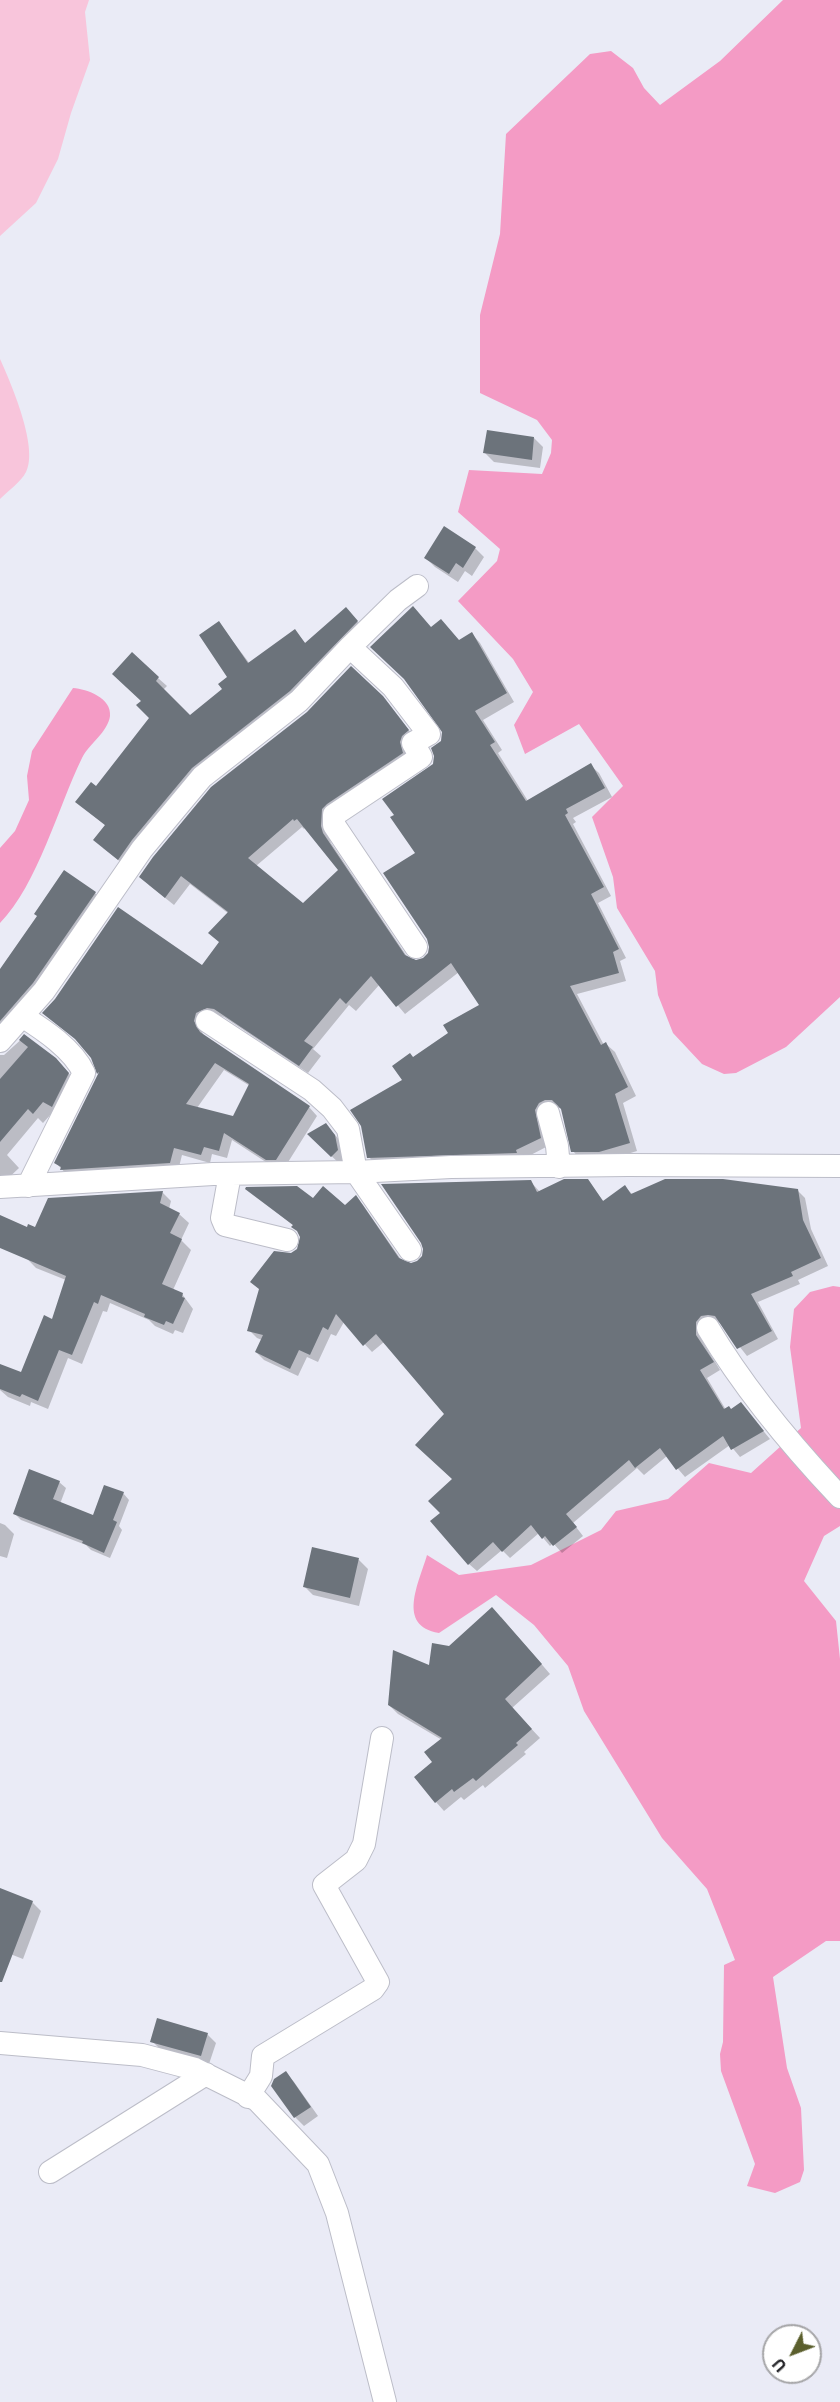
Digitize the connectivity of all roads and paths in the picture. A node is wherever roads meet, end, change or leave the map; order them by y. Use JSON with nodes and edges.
{"nodes":[{"id":1,"x":417,"y":586,"type":"dead end"},
{"id":2,"x":350,"y":647,"type":"junction"},
{"id":3,"x":416,"y":947,"type":"dead end"},
{"id":4,"x":22,"y":1016,"type":"junction"},
{"id":5,"x":207,"y":1022,"type":"dead end"},
{"id":6,"x":0,"y":1041,"type":"edge"},
{"id":7,"x":548,"y":1113,"type":"dead end"},
{"id":8,"x":840,"y":1166,"type":"edge"},
{"id":9,"x":559,"y":1167,"type":"junction"},
{"id":10,"x":356,"y":1172,"type":"junction"},
{"id":11,"x":230,"y":1174,"type":"junction"},
{"id":12,"x":28,"y":1186,"type":"junction"},
{"id":13,"x":0,"y":1187,"type":"edge"},
{"id":14,"x":287,"y":1240,"type":"dead end"},
{"id":15,"x":410,"y":1251,"type":"dead end"},
{"id":16,"x":708,"y":1328,"type":"dead end"},
{"id":17,"x":840,"y":1497,"type":"edge"},
{"id":18,"x":382,"y":1738,"type":"dead end"},
{"id":19,"x":0,"y":2043,"type":"edge"},
{"id":20,"x":206,"y":2074,"type":"junction"},
{"id":21,"x":248,"y":2097,"type":"junction"},
{"id":22,"x":50,"y":2172,"type":"dead end"},
{"id":23,"x":385,"y":2402,"type":"edge"}],
"edges":[{"from":1,"to":2,"type":"street"},
{"from":2,"to":3,"type":"street"},
{"from":2,"to":4,"type":"street"},
{"from":4,"to":6,"type":"street"},
{"from":4,"to":12,"type":"street"},
{"from":5,"to":10,"type":"street"},
{"from":7,"to":9,"type":"street"},
{"from":8,"to":9,"type":"street"},
{"from":9,"to":10,"type":"street"},
{"from":10,"to":11,"type":"street"},
{"from":10,"to":15,"type":"street"},
{"from":11,"to":12,"type":"street"},
{"from":11,"to":14,"type":"street"},
{"from":12,"to":13,"type":"street"},
{"from":16,"to":17,"type":"street"},
{"from":18,"to":21,"type":"street"},
{"from":19,"to":20,"type":"street"},
{"from":20,"to":21,"type":"street"},
{"from":20,"to":22,"type":"street"},
{"from":21,"to":23,"type":"street"}]}
